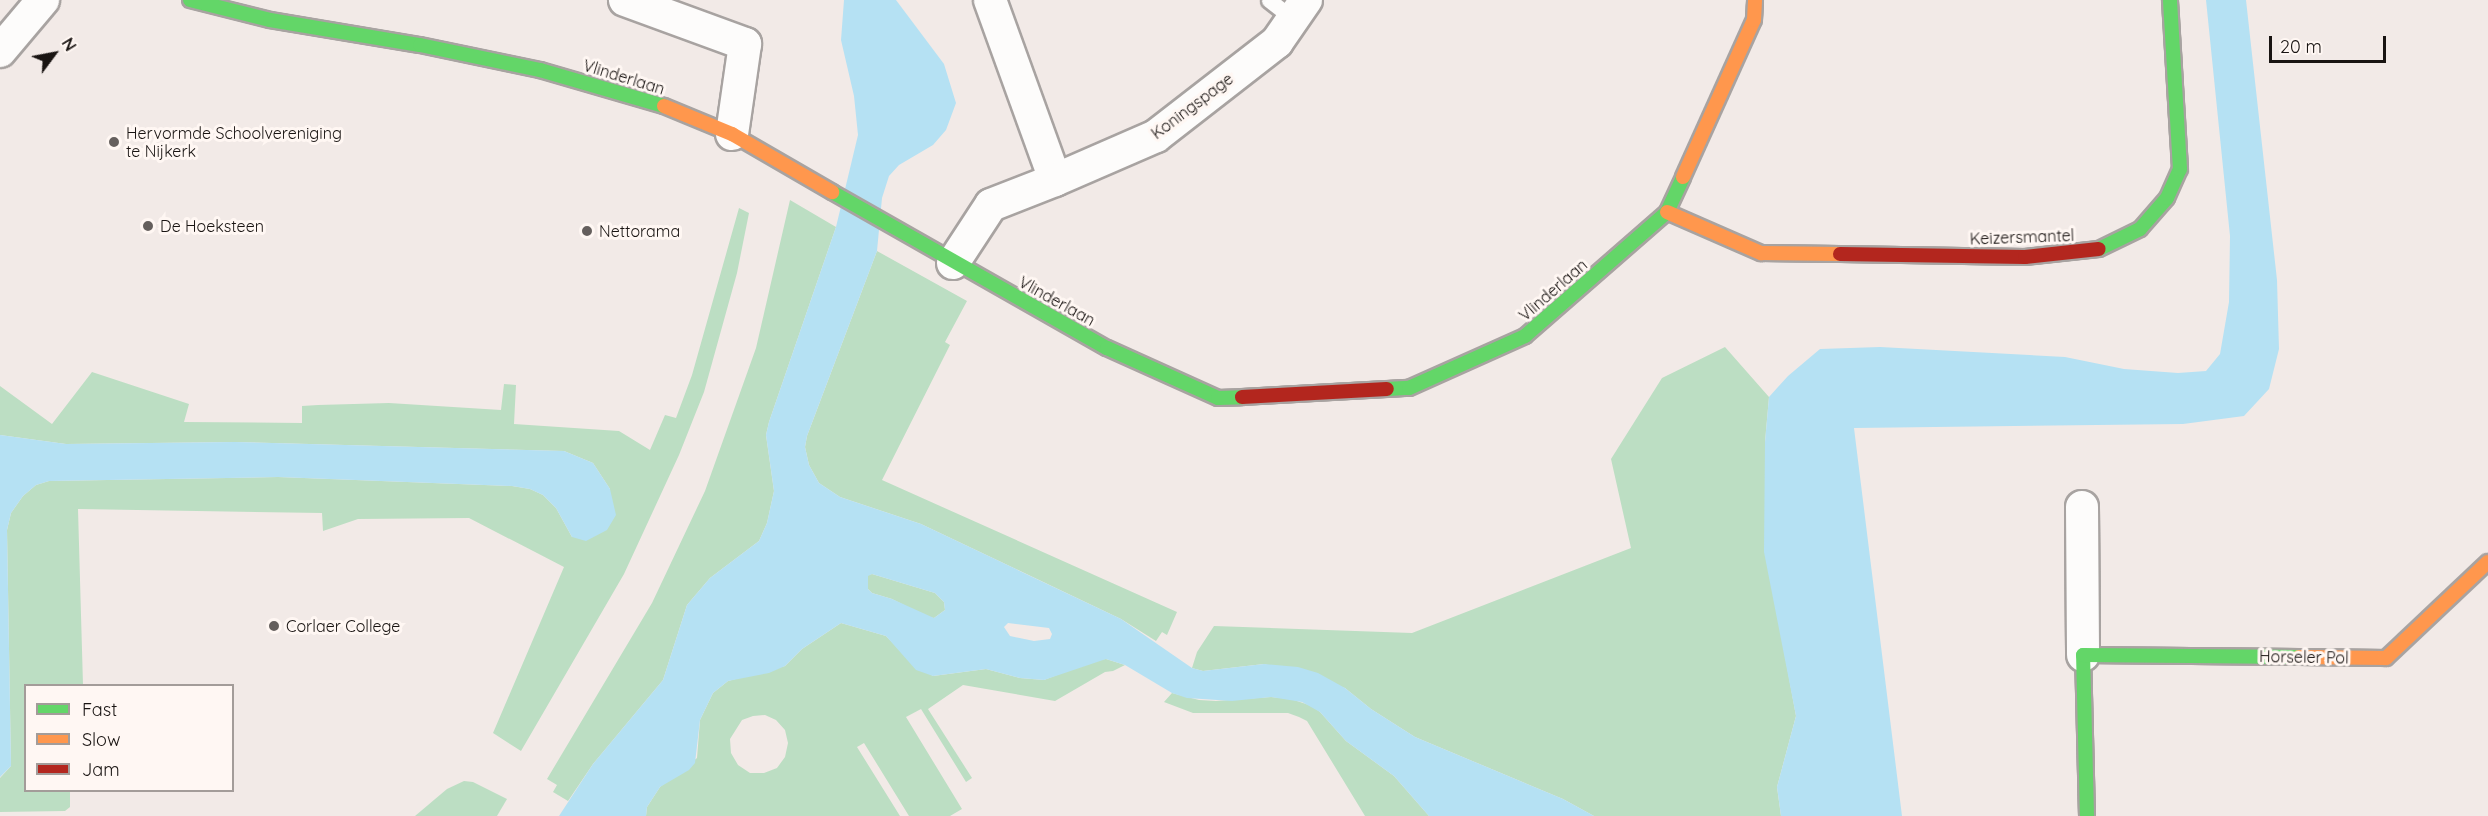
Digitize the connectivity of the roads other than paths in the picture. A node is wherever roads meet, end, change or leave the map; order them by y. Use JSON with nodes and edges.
{"nodes":[{"id":1,"x":43,"y":0,"type":"edge"},
{"id":2,"x":190,"y":0,"type":"edge"},
{"id":3,"x":625,"y":0,"type":"edge"},
{"id":4,"x":990,"y":0,"type":"edge"},
{"id":5,"x":1755,"y":0,"type":"edge"},
{"id":6,"x":2170,"y":0,"type":"edge"},
{"id":7,"x":1289,"y":6,"type":"edge"},
{"id":8,"x":0,"y":51,"type":"edge"},
{"id":9,"x":732,"y":134,"type":"junction"},
{"id":10,"x":1054,"y":180,"type":"junction"},
{"id":11,"x":1667,"y":212,"type":"junction"},
{"id":12,"x":953,"y":263,"type":"junction"},
{"id":13,"x":2082,"y":507,"type":"dead end"},
{"id":14,"x":2488,"y":562,"type":"edge"},
{"id":15,"x":2083,"y":655,"type":"junction"},
{"id":16,"x":2087,"y":816,"type":"edge"}],
"edges":[{"from":1,"to":8,"type":"street"},
{"from":2,"to":9,"type":"street","name":"Vlinderlaan"},
{"from":3,"to":9,"type":"street"},
{"from":4,"to":10,"type":"street"},
{"from":5,"to":11,"type":"street","name":"Vlinderlaan"},
{"from":6,"to":11,"type":"street","name":"Keizersmantel"},
{"from":7,"to":10,"type":"street","name":"Koningspage"},
{"from":9,"to":12,"type":"street","name":"Vlinderlaan"},
{"from":10,"to":12,"type":"street","name":"Koningspage"},
{"from":11,"to":12,"type":"street","name":"Vlinderlaan"},
{"from":13,"to":15,"type":"street"},
{"from":14,"to":15,"type":"street","name":"Horseler Pol"},
{"from":15,"to":16,"type":"street"}]}
